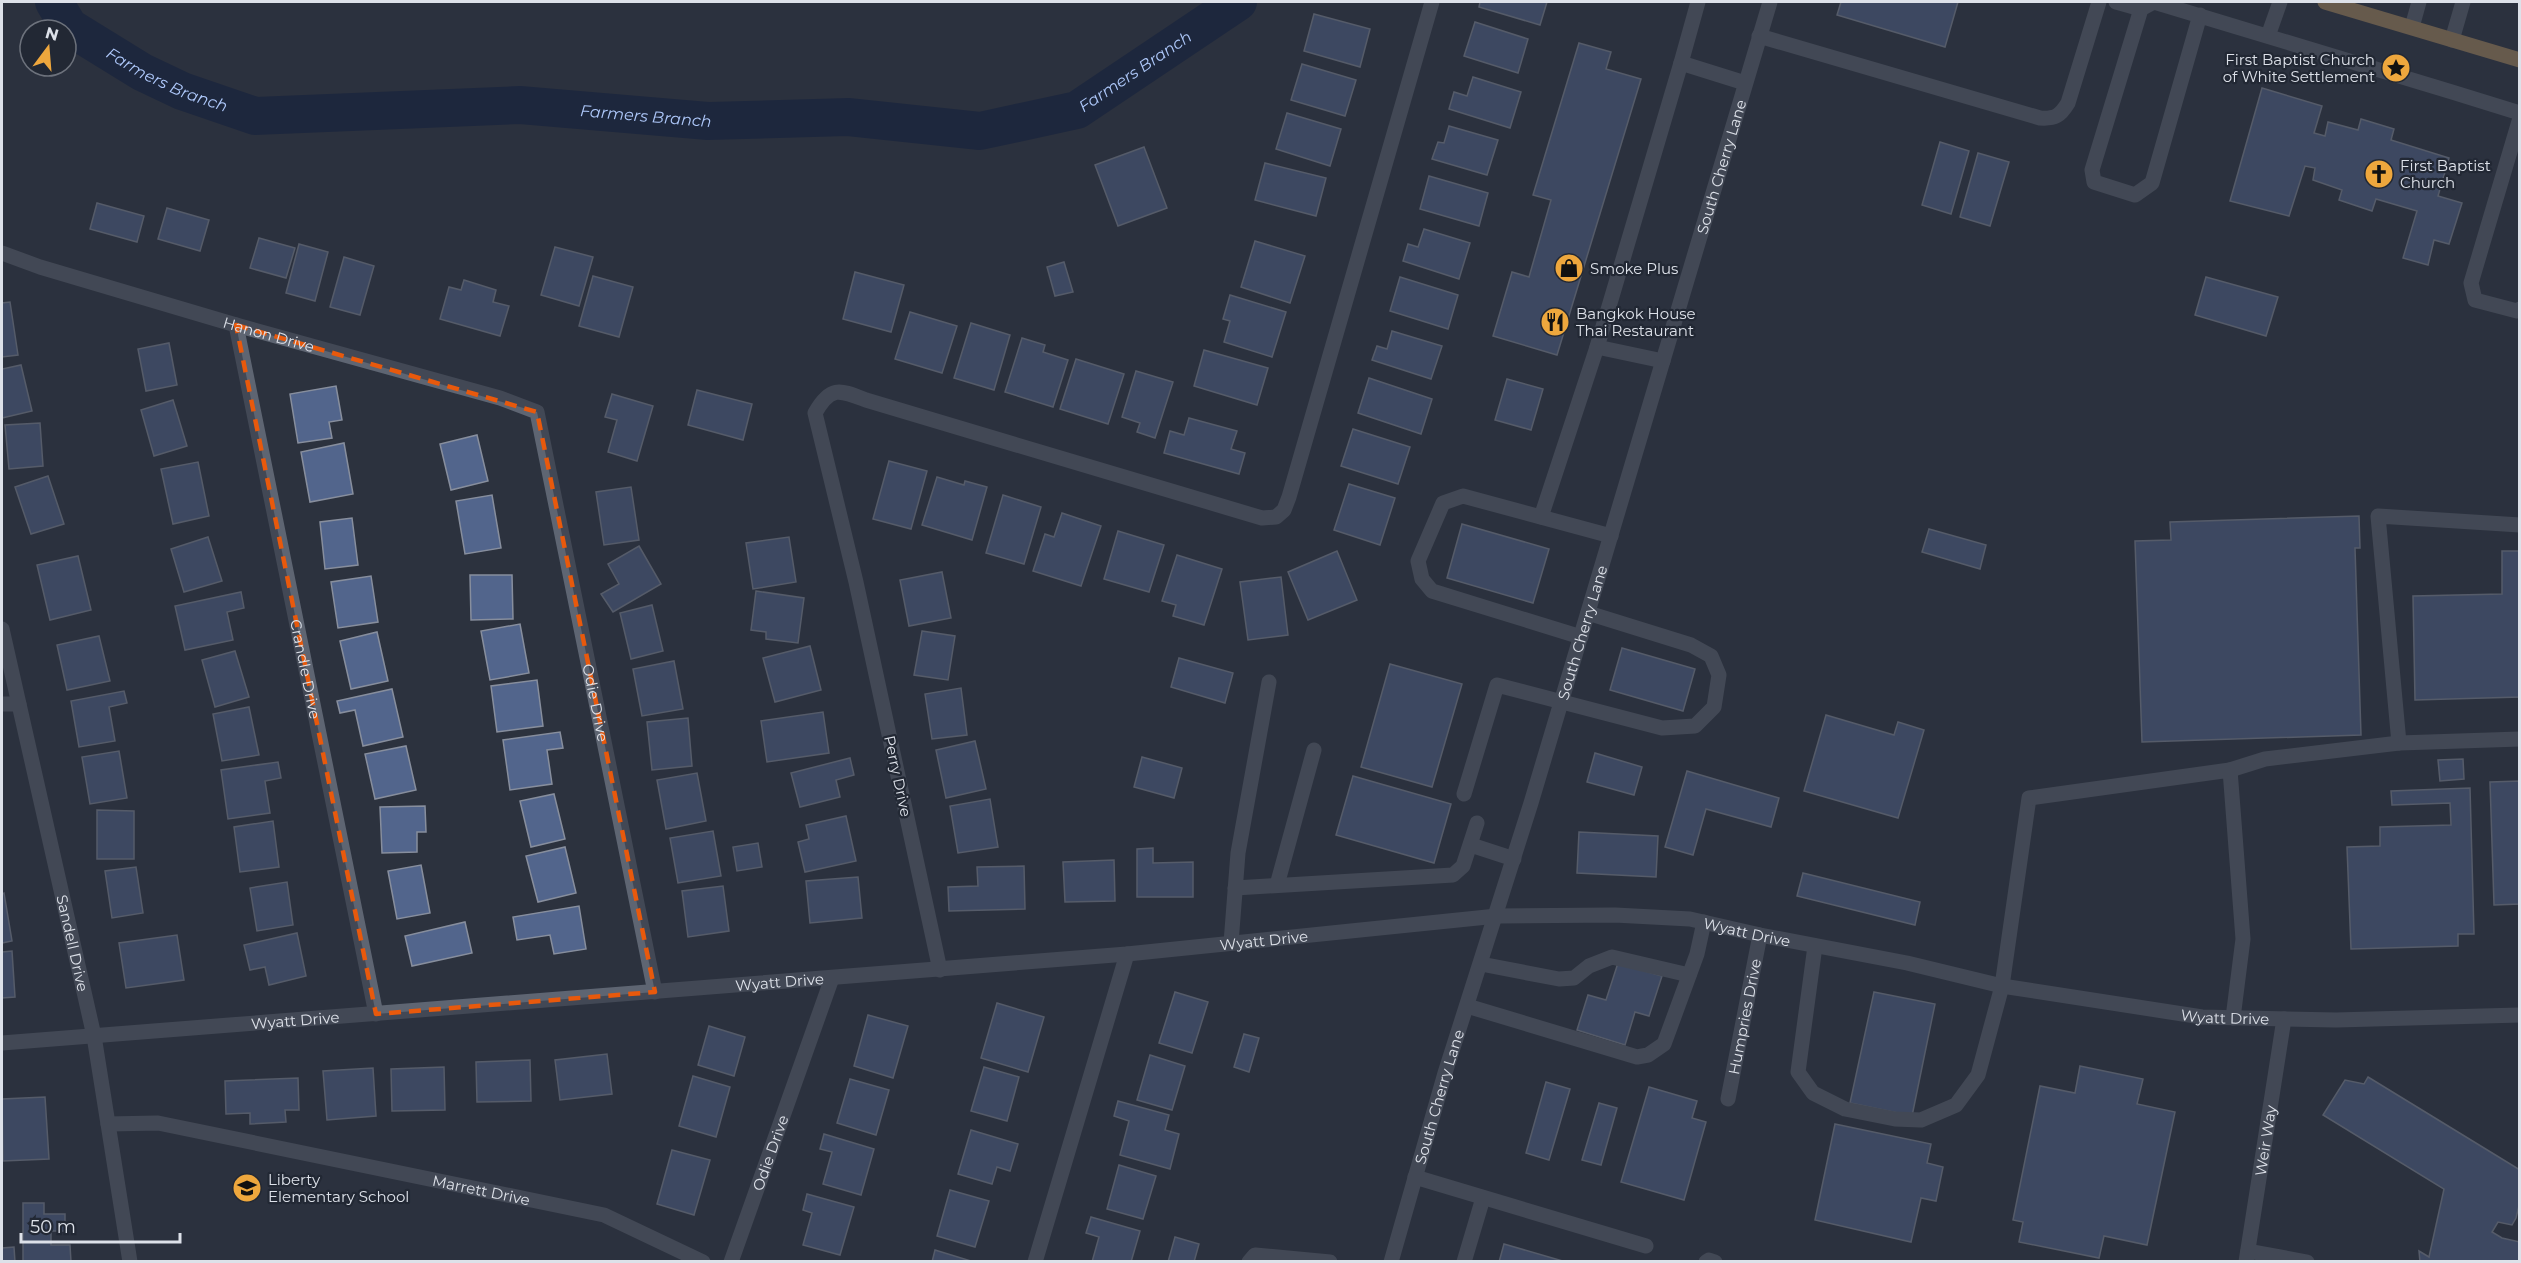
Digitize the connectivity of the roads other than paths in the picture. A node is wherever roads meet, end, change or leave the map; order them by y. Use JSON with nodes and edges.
{"nodes":[{"id":1,"x":1432,"y":2,"type":"edge"},
{"id":2,"x":1698,"y":2,"type":"edge"},
{"id":3,"x":1770,"y":2,"type":"edge"},
{"id":4,"x":2099,"y":2,"type":"edge"},
{"id":5,"x":2116,"y":2,"type":"edge"},
{"id":6,"x":2280,"y":2,"type":"edge"},
{"id":7,"x":2325,"y":2,"type":"edge"},
{"id":8,"x":2419,"y":2,"type":"edge"},
{"id":9,"x":2463,"y":2,"type":"edge"},
{"id":10,"x":2172,"y":4,"type":"edge"},
{"id":11,"x":2141,"y":9,"type":"junction"},
{"id":12,"x":2200,"y":15,"type":"junction"},
{"id":13,"x":2412,"y":27,"type":"junction"},
{"id":14,"x":1759,"y":36,"type":"junction"},
{"id":15,"x":2268,"y":36,"type":"junction"},
{"id":16,"x":2452,"y":40,"type":"junction"},
{"id":17,"x":2520,"y":60,"type":"edge"},
{"id":18,"x":1681,"y":63,"type":"junction"},
{"id":19,"x":1745,"y":83,"type":"junction"},
{"id":20,"x":2520,"y":113,"type":"edge"},
{"id":21,"x":2520,"y":118,"type":"edge"},
{"id":22,"x":2,"y":253,"type":"edge"},
{"id":23,"x":2520,"y":309,"type":"edge"},
{"id":24,"x":236,"y":325,"type":"junction"},
{"id":25,"x":1597,"y":347,"type":"junction"},
{"id":26,"x":1663,"y":361,"type":"junction"},
{"id":27,"x":537,"y":412,"type":"joint"},
{"id":28,"x":1541,"y":517,"type":"junction"},
{"id":29,"x":2520,"y":525,"type":"edge"},
{"id":30,"x":1611,"y":536,"type":"junction"},
{"id":31,"x":1588,"y":613,"type":"junction"},
{"id":32,"x":2,"y":629,"type":"edge"},
{"id":33,"x":1581,"y":638,"type":"junction"},
{"id":34,"x":1269,"y":682,"type":"dead end"},
{"id":35,"x":1562,"y":702,"type":"junction"},
{"id":36,"x":2,"y":704,"type":"edge"},
{"id":37,"x":19,"y":704,"type":"junction"},
{"id":38,"x":2520,"y":739,"type":"edge"},
{"id":39,"x":2399,"y":743,"type":"junction"},
{"id":40,"x":1314,"y":750,"type":"dead end"},
{"id":41,"x":2229,"y":771,"type":"junction"},
{"id":42,"x":1464,"y":794,"type":"dead end"},
{"id":43,"x":1477,"y":823,"type":"dead end"},
{"id":44,"x":1471,"y":845,"type":"junction"},
{"id":45,"x":1514,"y":859,"type":"junction"},
{"id":46,"x":1277,"y":885,"type":"junction"},
{"id":47,"x":1235,"y":888,"type":"junction"},
{"id":48,"x":1497,"y":916,"type":"junction"},
{"id":49,"x":1704,"y":922,"type":"junction"},
{"id":50,"x":1760,"y":935,"type":"junction"},
{"id":51,"x":1231,"y":943,"type":"junction"},
{"id":52,"x":1815,"y":946,"type":"junction"},
{"id":53,"x":1127,"y":954,"type":"junction"},
{"id":54,"x":1481,"y":964,"type":"junction"},
{"id":55,"x":940,"y":970,"type":"junction"},
{"id":56,"x":1689,"y":975,"type":"junction"},
{"id":57,"x":832,"y":978,"type":"junction"},
{"id":58,"x":2002,"y":986,"type":"junction"},
{"id":59,"x":655,"y":992,"type":"junction"},
{"id":60,"x":1467,"y":1006,"type":"junction"},
{"id":61,"x":376,"y":1014,"type":"junction"},
{"id":62,"x":2520,"y":1015,"type":"edge"},
{"id":63,"x":2233,"y":1018,"type":"junction"},
{"id":64,"x":2284,"y":1019,"type":"junction"},
{"id":65,"x":94,"y":1036,"type":"junction"},
{"id":66,"x":2,"y":1043,"type":"edge"},
{"id":67,"x":1728,"y":1099,"type":"dead end"},
{"id":68,"x":108,"y":1124,"type":"junction"},
{"id":69,"x":1415,"y":1177,"type":"junction"},
{"id":70,"x":1483,"y":1198,"type":"junction"},
{"id":71,"x":1646,"y":1246,"type":"dead end"},
{"id":72,"x":2247,"y":1256,"type":"edge"},
{"id":73,"x":130,"y":1262,"type":"edge"},
{"id":74,"x":703,"y":1262,"type":"edge"},
{"id":75,"x":731,"y":1262,"type":"edge"},
{"id":76,"x":1035,"y":1262,"type":"edge"},
{"id":77,"x":1249,"y":1262,"type":"edge"},
{"id":78,"x":1330,"y":1262,"type":"edge"},
{"id":79,"x":1391,"y":1262,"type":"edge"},
{"id":80,"x":1464,"y":1262,"type":"edge"},
{"id":81,"x":1706,"y":1262,"type":"edge"},
{"id":82,"x":1714,"y":1262,"type":"edge"},
{"id":83,"x":2307,"y":1262,"type":"edge"}],
"edges":[{"from":1,"to":55,"type":"street","name":"Perry Drive"},
{"from":2,"to":18,"type":"street"},
{"from":3,"to":14,"type":"street","name":"South Cherry Lane"},
{"from":4,"to":14,"type":"street"},
{"from":5,"to":11,"type":"street"},
{"from":6,"to":15,"type":"street"},
{"from":7,"to":13,"type":"main road"},
{"from":8,"to":13,"type":"street"},
{"from":9,"to":16,"type":"street"},
{"from":10,"to":11,"type":"street"},
{"from":10,"to":12,"type":"street"},
{"from":11,"to":12,"type":"street"},
{"from":12,"to":15,"type":"street"},
{"from":13,"to":16,"type":"main road"},
{"from":14,"to":19,"type":"street","name":"South Cherry Lane"},
{"from":15,"to":20,"type":"street"},
{"from":16,"to":17,"type":"main road"},
{"from":18,"to":19,"type":"street"},
{"from":18,"to":25,"type":"street"},
{"from":19,"to":26,"type":"street","name":"South Cherry Lane"},
{"from":21,"to":23,"type":"street"},
{"from":22,"to":24,"type":"street","name":"Hanon Drive"},
{"from":24,"to":27,"type":"street","name":"Hanon Drive"},
{"from":24,"to":61,"type":"street","name":"Crandle Drive"},
{"from":25,"to":26,"type":"street"},
{"from":25,"to":28,"type":"street"},
{"from":26,"to":30,"type":"street","name":"South Cherry Lane"},
{"from":27,"to":59,"type":"street","name":"Odie Drive"},
{"from":28,"to":30,"type":"street"},
{"from":28,"to":33,"type":"street"},
{"from":29,"to":39,"type":"street"},
{"from":30,"to":31,"type":"street","name":"South Cherry Lane"},
{"from":31,"to":33,"type":"street","name":"South Cherry Lane"},
{"from":31,"to":35,"type":"street"},
{"from":32,"to":37,"type":"street","name":"Sandell Drive"},
{"from":33,"to":35,"type":"street","name":"South Cherry Lane"},
{"from":34,"to":47,"type":"street"},
{"from":35,"to":42,"type":"street"},
{"from":35,"to":45,"type":"street","name":"South Cherry Lane"},
{"from":36,"to":37,"type":"street"},
{"from":37,"to":65,"type":"street","name":"Sandell Drive"},
{"from":38,"to":39,"type":"street"},
{"from":39,"to":41,"type":"street"},
{"from":40,"to":46,"type":"street"},
{"from":41,"to":58,"type":"street"},
{"from":41,"to":63,"type":"street"},
{"from":43,"to":44,"type":"street"},
{"from":44,"to":45,"type":"street"},
{"from":44,"to":46,"type":"street"},
{"from":45,"to":48,"type":"street","name":"South Cherry Lane"},
{"from":46,"to":47,"type":"street"},
{"from":47,"to":51,"type":"street"},
{"from":48,"to":49,"type":"street","name":"Wyatt Drive"},
{"from":48,"to":51,"type":"street","name":"Wyatt Drive"},
{"from":48,"to":54,"type":"street","name":"South Cherry Lane"},
{"from":49,"to":50,"type":"street","name":"Wyatt Drive"},
{"from":49,"to":56,"type":"street"},
{"from":50,"to":52,"type":"street","name":"Wyatt Drive"},
{"from":50,"to":67,"type":"street","name":"Humpries Drive"},
{"from":51,"to":53,"type":"street","name":"Wyatt Drive"},
{"from":52,"to":58,"type":"street","name":"Wyatt Drive"},
{"from":52,"to":58,"type":"street"},
{"from":53,"to":55,"type":"street","name":"Wyatt Drive"},
{"from":53,"to":76,"type":"street"},
{"from":54,"to":56,"type":"street"},
{"from":54,"to":60,"type":"street","name":"South Cherry Lane"},
{"from":55,"to":57,"type":"street","name":"Wyatt Drive"},
{"from":56,"to":60,"type":"street"},
{"from":57,"to":59,"type":"street","name":"Wyatt Drive"},
{"from":57,"to":75,"type":"street","name":"Odie Drive"},
{"from":58,"to":63,"type":"street","name":"Wyatt Drive"},
{"from":59,"to":61,"type":"street","name":"Wyatt Drive"},
{"from":60,"to":69,"type":"street","name":"South Cherry Lane"},
{"from":61,"to":65,"type":"street","name":"Wyatt Drive"},
{"from":62,"to":64,"type":"street","name":"Wyatt Drive"},
{"from":63,"to":64,"type":"street","name":"Wyatt Drive"},
{"from":64,"to":72,"type":"street","name":"Weir Way"},
{"from":65,"to":66,"type":"street","name":"Wyatt Drive"},
{"from":65,"to":68,"type":"street","name":"Sandell Drive"},
{"from":68,"to":73,"type":"street","name":"Sandell Drive"},
{"from":68,"to":74,"type":"street","name":"Marrett Drive"},
{"from":69,"to":70,"type":"street"},
{"from":69,"to":79,"type":"street","name":"South Cherry Lane"},
{"from":70,"to":71,"type":"street"},
{"from":70,"to":80,"type":"street"},
{"from":72,"to":83,"type":"street"},
{"from":77,"to":78,"type":"street"},
{"from":81,"to":82,"type":"street"}]}
